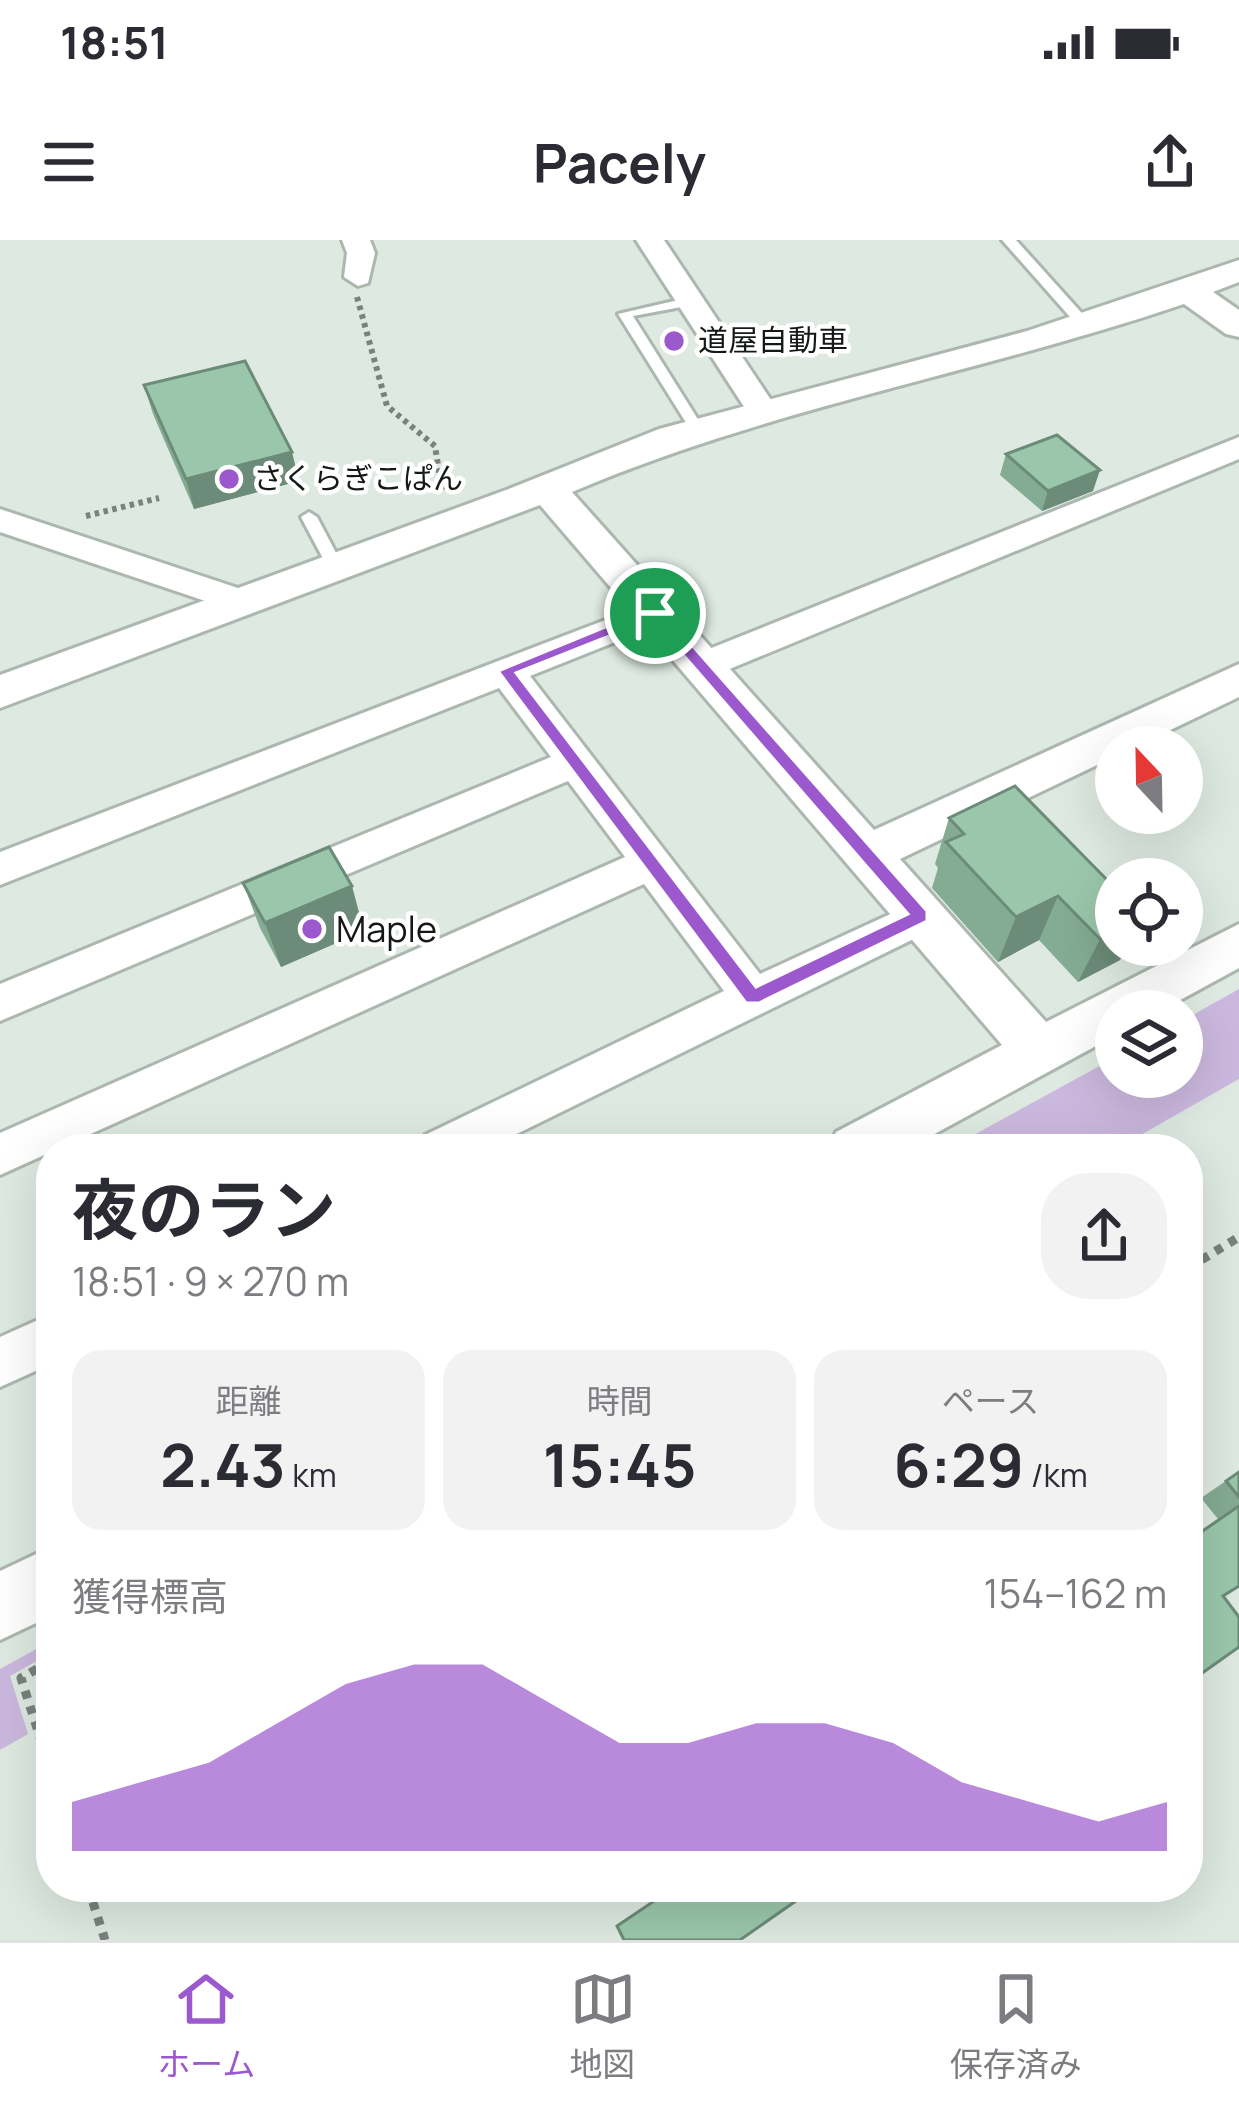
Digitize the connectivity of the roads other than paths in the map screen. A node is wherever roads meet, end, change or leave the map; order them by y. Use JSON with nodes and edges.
{"nodes":[{"id":1,"x":356,"y":240,"type":"edge"},
{"id":2,"x":650,"y":240,"type":"edge"},
{"id":3,"x":1009,"y":240,"type":"edge"},
{"id":4,"x":1239,"y":270,"type":"edge"},
{"id":5,"x":358,"y":277,"type":"road end"},
{"id":6,"x":1188,"y":291,"type":"junction"},
{"id":7,"x":687,"y":302,"type":"junction"},
{"id":8,"x":1083,"y":322,"type":"junction"},
{"id":9,"x":1239,"y":326,"type":"edge"},
{"id":10,"x":763,"y":412,"type":"junction"},
{"id":11,"x":697,"y":429,"type":"junction"},
{"id":12,"x":1239,"y":447,"type":"edge"},
{"id":13,"x":547,"y":490,"type":"junction"},
{"id":14,"x":309,"y":517,"type":"dead end"},
{"id":15,"x":9,"y":523,"type":"edge"},
{"id":16,"x":335,"y":566,"type":"junction"},
{"id":17,"x":238,"y":600,"type":"junction"},
{"id":18,"x":655,"y":613,"type":"junction"},
{"id":19,"x":702,"y":666,"type":"junction"},
{"id":20,"x":506,"y":671,"type":"junction"},
{"id":21,"x":1239,"y":679,"type":"edge"},
{"id":22,"x":0,"y":692,"type":"edge"},
{"id":23,"x":575,"y":764,"type":"junction"},
{"id":24,"x":867,"y":854,"type":"junction"},
{"id":25,"x":651,"y":863,"type":"junction"},
{"id":26,"x":0,"y":869,"type":"edge"},
{"id":27,"x":921,"y":916,"type":"junction"},
{"id":28,"x":1239,"y":944,"type":"edge"},
{"id":29,"x":753,"y":998,"type":"junction"},
{"id":30,"x":0,"y":1004,"type":"edge"},
{"id":31,"x":1040,"y":1051,"type":"junction"},
{"id":32,"x":47,"y":1134,"type":"edge"},
{"id":33,"x":472,"y":1134,"type":"edge"},
{"id":34,"x":884,"y":1134,"type":"edge"},
{"id":35,"x":36,"y":1139,"type":"edge"},
{"id":36,"x":0,"y":1155,"type":"edge"},
{"id":37,"x":36,"y":1345,"type":"edge"},
{"id":38,"x":0,"y":1363,"type":"edge"},
{"id":39,"x":36,"y":1588,"type":"edge"},
{"id":40,"x":0,"y":1607,"type":"edge"}],
"edges":[{"from":1,"to":5,"type":"street"},
{"from":2,"to":7,"type":"street"},
{"from":3,"to":8,"type":"lane"},
{"from":4,"to":6,"type":"street"},
{"from":6,"to":8,"type":"street"},
{"from":6,"to":9,"type":"street"},
{"from":7,"to":10,"type":"street"},
{"from":7,"to":11,"type":"lane"},
{"from":8,"to":10,"type":"street"},
{"from":10,"to":11,"type":"street"},
{"from":11,"to":13,"type":"street"},
{"from":12,"to":19,"type":"street"},
{"from":13,"to":16,"type":"street"},
{"from":13,"to":18,"type":"street"},
{"from":14,"to":16,"type":"lane"},
{"from":15,"to":17,"type":"street"},
{"from":16,"to":17,"type":"street"},
{"from":17,"to":22,"type":"street"},
{"from":18,"to":19,"type":"street"},
{"from":18,"to":20,"type":"street"},
{"from":19,"to":24,"type":"street"},
{"from":20,"to":23,"type":"street"},
{"from":20,"to":26,"type":"street"},
{"from":21,"to":24,"type":"street"},
{"from":23,"to":25,"type":"street"},
{"from":23,"to":30,"type":"street"},
{"from":24,"to":27,"type":"street"},
{"from":25,"to":29,"type":"street"},
{"from":25,"to":32,"type":"street"},
{"from":27,"to":29,"type":"street"},
{"from":27,"to":31,"type":"street"},
{"from":28,"to":31,"type":"street"},
{"from":29,"to":33,"type":"street"},
{"from":31,"to":34,"type":"street"},
{"from":35,"to":36,"type":"street"},
{"from":37,"to":38,"type":"street"},
{"from":39,"to":40,"type":"street"}]}
